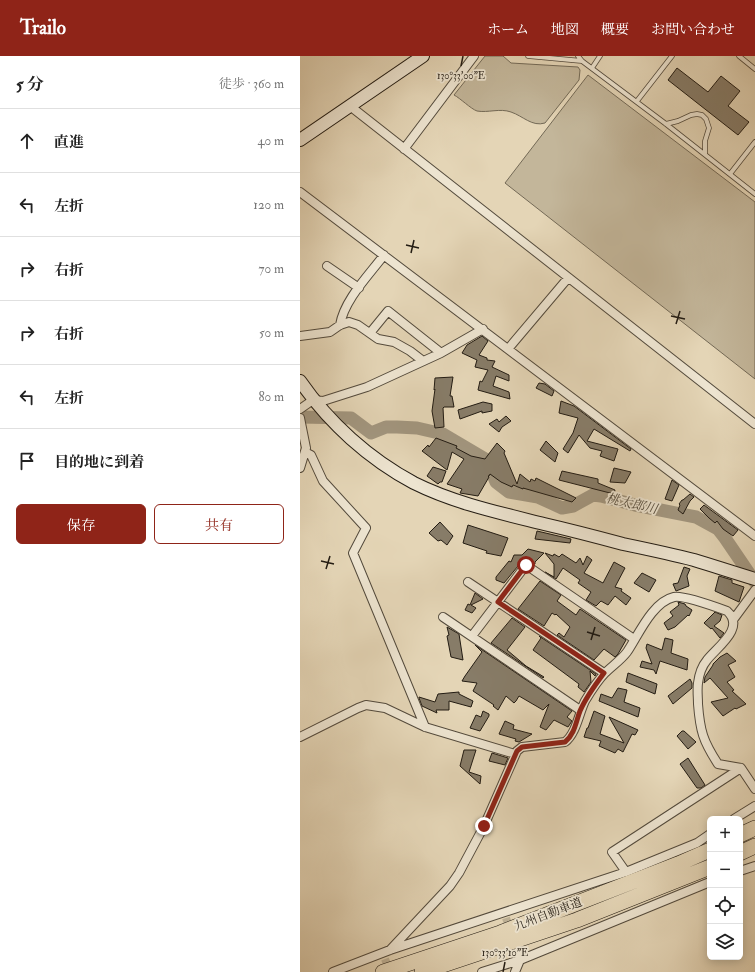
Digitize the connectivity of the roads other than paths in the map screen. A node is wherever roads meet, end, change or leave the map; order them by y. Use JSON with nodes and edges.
{"nodes":[{"id":1,"x":423,"y":56,"type":"edge"},
{"id":2,"x":474,"y":56,"type":"edge"},
{"id":3,"x":528,"y":56,"type":"edge"},
{"id":4,"x":578,"y":56,"type":"edge"},
{"id":5,"x":600,"y":56,"type":"edge"},
{"id":6,"x":672,"y":56,"type":"edge"},
{"id":7,"x":739,"y":56,"type":"edge"},
{"id":8,"x":582,"y":61,"type":"junction"},
{"id":9,"x":592,"y":68,"type":"junction"},
{"id":10,"x":755,"y":69,"type":"edge"},
{"id":11,"x":637,"y":101,"type":"junction"},
{"id":12,"x":350,"y":106,"type":"junction"},
{"id":13,"x":666,"y":124,"type":"junction"},
{"id":14,"x":300,"y":140,"type":"edge"},
{"id":15,"x":755,"y":142,"type":"edge"},
{"id":16,"x":404,"y":149,"type":"junction"},
{"id":17,"x":705,"y":154,"type":"junction"},
{"id":18,"x":730,"y":174,"type":"junction"},
{"id":19,"x":300,"y":192,"type":"edge"},
{"id":20,"x":755,"y":194,"type":"edge"},
{"id":21,"x":384,"y":255,"type":"junction"},
{"id":22,"x":327,"y":266,"type":"dead end"},
{"id":23,"x":568,"y":278,"type":"junction"},
{"id":24,"x":359,"y":288,"type":"junction"},
{"id":25,"x":340,"y":325,"type":"junction"},
{"id":26,"x":483,"y":330,"type":"junction"},
{"id":27,"x":370,"y":333,"type":"junction"},
{"id":28,"x":300,"y":336,"type":"edge"},
{"id":29,"x":508,"y":349,"type":"junction"},
{"id":30,"x":441,"y":353,"type":"junction"},
{"id":31,"x":423,"y":361,"type":"junction"},
{"id":32,"x":300,"y":381,"type":"edge"},
{"id":33,"x":313,"y":400,"type":"junction"},
{"id":34,"x":300,"y":409,"type":"edge"},
{"id":35,"x":300,"y":418,"type":"edge"},
{"id":36,"x":755,"y":424,"type":"edge"},
{"id":37,"x":306,"y":448,"type":"junction"},
{"id":38,"x":300,"y":468,"type":"edge"},
{"id":39,"x":755,"y":536,"type":"edge"},
{"id":40,"x":755,"y":579,"type":"edge"},
{"id":41,"x":468,"y":582,"type":"dead end"},
{"id":42,"x":755,"y":590,"type":"edge"},
{"id":43,"x":498,"y":602,"type":"junction"},
{"id":44,"x":443,"y":617,"type":"dead end"},
{"id":45,"x":733,"y":620,"type":"junction"},
{"id":46,"x":472,"y":636,"type":"junction"},
{"id":47,"x":634,"y":639,"type":"junction"},
{"id":48,"x":604,"y":673,"type":"junction"},
{"id":49,"x":580,"y":710,"type":"junction"},
{"id":50,"x":425,"y":727,"type":"junction"},
{"id":51,"x":300,"y":737,"type":"edge"},
{"id":52,"x":515,"y":754,"type":"junction"},
{"id":53,"x":741,"y":768,"type":"junction"},
{"id":54,"x":755,"y":789,"type":"edge"},
{"id":55,"x":755,"y":806,"type":"edge"},
{"id":56,"x":739,"y":816,"type":"edge"},
{"id":57,"x":755,"y":828,"type":"edge"},
{"id":58,"x":743,"y":834,"type":"edge"},
{"id":59,"x":707,"y":836,"type":"edge"},
{"id":60,"x":755,"y":846,"type":"edge"},
{"id":61,"x":707,"y":851,"type":"edge"},
{"id":62,"x":742,"y":852,"type":"edge"},
{"id":63,"x":755,"y":866,"type":"edge"},
{"id":64,"x":707,"y":868,"type":"edge"},
{"id":65,"x":743,"y":870,"type":"edge"},
{"id":66,"x":626,"y":872,"type":"junction"},
{"id":67,"x":707,"y":883,"type":"edge"},
{"id":68,"x":519,"y":956,"type":"junction"},
{"id":69,"x":385,"y":958,"type":"edge"},
{"id":70,"x":333,"y":972,"type":"edge"},
{"id":71,"x":422,"y":972,"type":"edge"},
{"id":72,"x":482,"y":972,"type":"edge"},
{"id":73,"x":515,"y":972,"type":"edge"}],
"edges":[{"from":1,"to":12,"type":"street"},
{"from":2,"to":16,"type":"street"},
{"from":3,"to":8,"type":"lane"},
{"from":4,"to":8,"type":"lane"},
{"from":5,"to":9,"type":"lane"},
{"from":6,"to":11,"type":"lane"},
{"from":7,"to":10,"type":"lane"},
{"from":8,"to":9,"type":"lane"},
{"from":9,"to":11,"type":"lane"},
{"from":11,"to":13,"type":"lane"},
{"from":12,"to":14,"type":"street"},
{"from":12,"to":16,"type":"street"},
{"from":13,"to":17,"type":"lane"},
{"from":13,"to":17,"type":"lane"},
{"from":15,"to":18,"type":"lane"},
{"from":16,"to":23,"type":"street"},
{"from":17,"to":18,"type":"lane"},
{"from":18,"to":20,"type":"lane"},
{"from":19,"to":21,"type":"street"},
{"from":21,"to":24,"type":"street"},
{"from":21,"to":26,"type":"street"},
{"from":22,"to":24,"type":"street"},
{"from":23,"to":29,"type":"street"},
{"from":23,"to":36,"type":"street"},
{"from":24,"to":25,"type":"street"},
{"from":25,"to":27,"type":"street"},
{"from":25,"to":28,"type":"street"},
{"from":26,"to":29,"type":"street"},
{"from":26,"to":30,"type":"street"},
{"from":27,"to":30,"type":"street"},
{"from":27,"to":31,"type":"street"},
{"from":29,"to":39,"type":"street"},
{"from":30,"to":31,"type":"street"},
{"from":31,"to":33,"type":"street"},
{"from":32,"to":33,"type":"street"},
{"from":33,"to":34,"type":"street"},
{"from":33,"to":40,"type":"street"},
{"from":35,"to":37,"type":"street"},
{"from":37,"to":38,"type":"street"},
{"from":37,"to":50,"type":"street"},
{"from":41,"to":43,"type":"street"},
{"from":42,"to":45,"type":"street"},
{"from":43,"to":46,"type":"street"},
{"from":43,"to":47,"type":"street"},
{"from":43,"to":48,"type":"street"},
{"from":44,"to":46,"type":"street"},
{"from":45,"to":47,"type":"street"},
{"from":45,"to":53,"type":"street"},
{"from":46,"to":49,"type":"street"},
{"from":47,"to":48,"type":"street"},
{"from":48,"to":49,"type":"street"},
{"from":49,"to":52,"type":"street"},
{"from":50,"to":51,"type":"street"},
{"from":50,"to":52,"type":"street"},
{"from":52,"to":69,"type":"street"},
{"from":53,"to":54,"type":"street"},
{"from":53,"to":66,"type":"street"},
{"from":55,"to":56,"type":"street"},
{"from":57,"to":58,"type":"highway"},
{"from":59,"to":66,"type":"street"},
{"from":60,"to":62,"type":"highway"},
{"from":61,"to":69,"type":"highway","name":"九州自動車道"},
{"from":63,"to":65,"type":"street"},
{"from":64,"to":71,"type":"highway","name":"九州自動車道"},
{"from":66,"to":69,"type":"street"},
{"from":67,"to":68,"type":"street"},
{"from":68,"to":72,"type":"street"},
{"from":68,"to":73,"type":"street"},
{"from":69,"to":70,"type":"street"}]}
